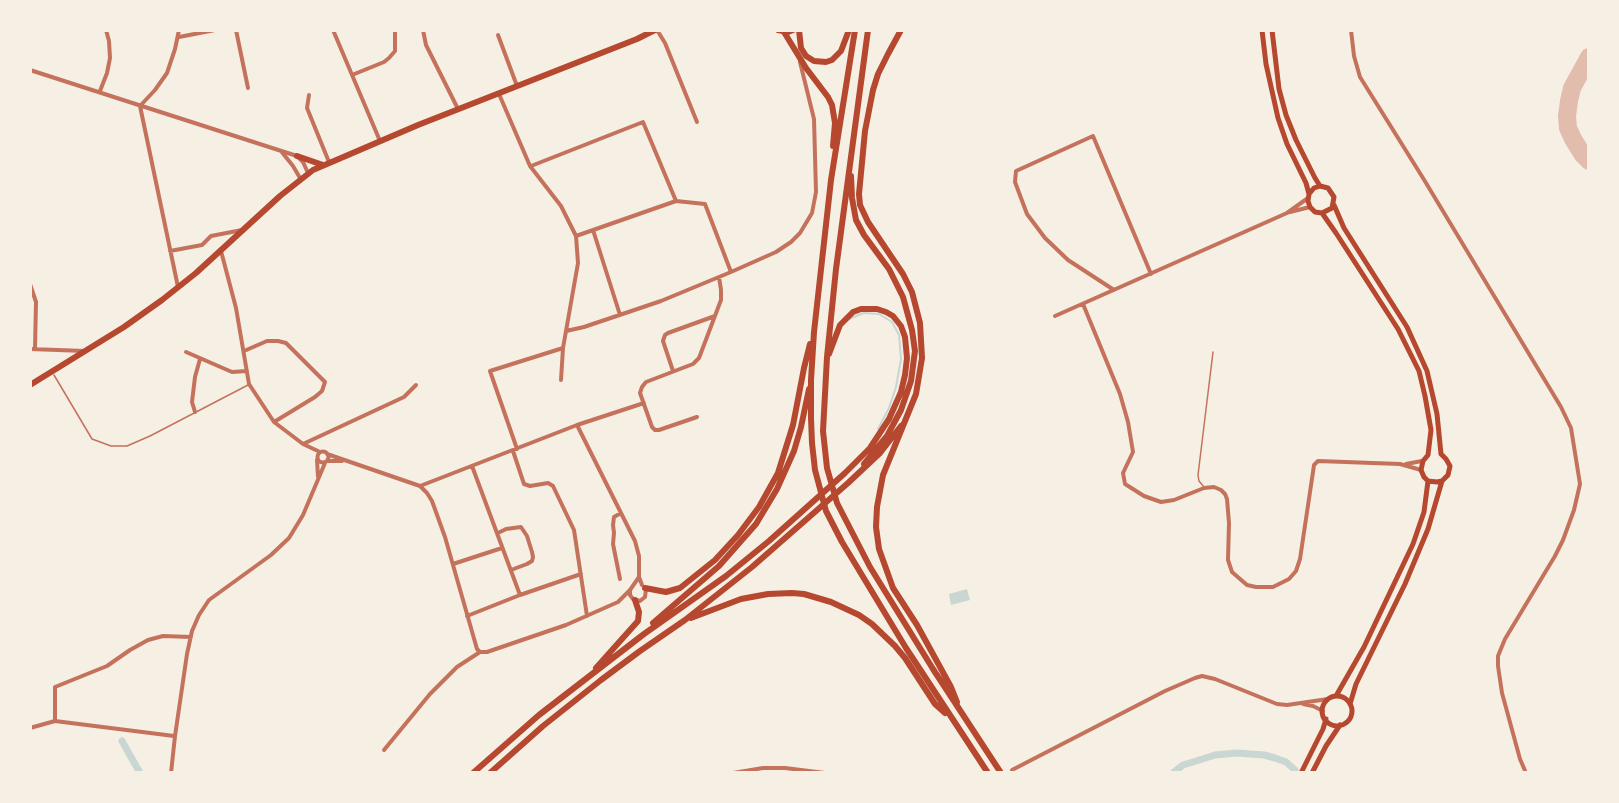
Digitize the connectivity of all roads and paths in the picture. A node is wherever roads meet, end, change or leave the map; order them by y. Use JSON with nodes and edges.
{"nodes":[{"id":1,"x":106,"y":30,"type":"edge"},
{"id":2,"x":179,"y":30,"type":"edge"},
{"id":3,"x":215,"y":30,"type":"edge"},
{"id":4,"x":236,"y":30,"type":"edge"},
{"id":5,"x":333,"y":30,"type":"edge"},
{"id":6,"x":395,"y":30,"type":"edge"},
{"id":7,"x":423,"y":30,"type":"edge"},
{"id":8,"x":656,"y":30,"type":"edge"},
{"id":9,"x":793,"y":30,"type":"edge"},
{"id":10,"x":799,"y":30,"type":"edge"},
{"id":11,"x":849,"y":30,"type":"edge"},
{"id":12,"x":855,"y":30,"type":"edge"},
{"id":13,"x":868,"y":30,"type":"edge"},
{"id":14,"x":901,"y":30,"type":"edge"},
{"id":15,"x":1262,"y":30,"type":"edge"},
{"id":16,"x":1272,"y":30,"type":"edge"},
{"id":17,"x":1352,"y":30,"type":"edge"},
{"id":18,"x":781,"y":31,"type":"edge"},
{"id":19,"x":498,"y":35,"type":"dead end"},
{"id":20,"x":179,"y":37,"type":"junction"},
{"id":21,"x":799,"y":58,"type":"junction"},
{"id":22,"x":30,"y":70,"type":"edge"},
{"id":23,"x":352,"y":75,"type":"junction"},
{"id":24,"x":517,"y":86,"type":"junction"},
{"id":25,"x":248,"y":88,"type":"dead end"},
{"id":26,"x":100,"y":92,"type":"junction"},
{"id":27,"x":499,"y":93,"type":"junction"},
{"id":28,"x":309,"y":95,"type":"dead end"},
{"id":29,"x":140,"y":106,"type":"junction"},
{"id":30,"x":458,"y":110,"type":"junction"},
{"id":31,"x":697,"y":122,"type":"dead end"},
{"id":32,"x":380,"y":141,"type":"junction"},
{"id":33,"x":851,"y":150,"type":"junction"},
{"id":34,"x":281,"y":151,"type":"junction"},
{"id":35,"x":297,"y":156,"type":"junction"},
{"id":36,"x":326,"y":163,"type":"junction"},
{"id":37,"x":531,"y":166,"type":"junction"},
{"id":38,"x":308,"y":173,"type":"junction"},
{"id":39,"x":300,"y":178,"type":"junction"},
{"id":40,"x":831,"y":180,"type":"junction"},
{"id":41,"x":1320,"y":186,"type":"junction"},
{"id":42,"x":1308,"y":196,"type":"junction"},
{"id":43,"x":676,"y":201,"type":"junction"},
{"id":44,"x":1334,"y":205,"type":"junction"},
{"id":45,"x":1310,"y":207,"type":"junction"},
{"id":46,"x":1287,"y":213,"type":"junction"},
{"id":47,"x":1322,"y":213,"type":"junction"},
{"id":48,"x":244,"y":229,"type":"junction"},
{"id":49,"x":593,"y":230,"type":"junction"},
{"id":50,"x":576,"y":236,"type":"junction"},
{"id":51,"x":222,"y":250,"type":"junction"},
{"id":52,"x":170,"y":251,"type":"junction"},
{"id":53,"x":731,"y":272,"type":"junction"},
{"id":54,"x":1151,"y":274,"type":"junction"},
{"id":55,"x":719,"y":277,"type":"junction"},
{"id":56,"x":30,"y":285,"type":"edge"},
{"id":57,"x":178,"y":287,"type":"junction"},
{"id":58,"x":1114,"y":290,"type":"junction"},
{"id":59,"x":1083,"y":304,"type":"junction"},
{"id":60,"x":620,"y":315,"type":"junction"},
{"id":61,"x":715,"y":316,"type":"junction"},
{"id":62,"x":1056,"y":316,"type":"dead end"},
{"id":63,"x":566,"y":331,"type":"junction"},
{"id":64,"x":814,"y":332,"type":"junction"},
{"id":65,"x":563,"y":348,"type":"junction"},
{"id":66,"x":32,"y":349,"type":"edge"},
{"id":67,"x":85,"y":351,"type":"junction"},
{"id":68,"x":244,"y":351,"type":"junction"},
{"id":69,"x":186,"y":352,"type":"dead end"},
{"id":70,"x":1214,"y":352,"type":"dead end"},
{"id":71,"x":827,"y":357,"type":"junction"},
{"id":72,"x":200,"y":359,"type":"junction"},
{"id":73,"x":52,"y":371,"type":"junction"},
{"id":74,"x":247,"y":371,"type":"junction"},
{"id":75,"x":673,"y":371,"type":"junction"},
{"id":76,"x":561,"y":380,"type":"dead end"},
{"id":77,"x":811,"y":380,"type":"junction"},
{"id":78,"x":249,"y":384,"type":"junction"},
{"id":79,"x":30,"y":385,"type":"edge"},
{"id":80,"x":416,"y":385,"type":"dead end"},
{"id":81,"x":644,"y":404,"type":"junction"},
{"id":82,"x":195,"y":412,"type":"junction"},
{"id":83,"x":908,"y":415,"type":"junction"},
{"id":84,"x":697,"y":417,"type":"dead end"},
{"id":85,"x":274,"y":422,"type":"junction"},
{"id":86,"x":577,"y":425,"type":"junction"},
{"id":87,"x":303,"y":444,"type":"junction"},
{"id":88,"x":515,"y":450,"type":"junction"},
{"id":89,"x":327,"y":454,"type":"junction"},
{"id":90,"x":318,"y":456,"type":"junction"},
{"id":91,"x":1443,"y":456,"type":"junction"},
{"id":92,"x":1425,"y":458,"type":"junction"},
{"id":93,"x":346,"y":461,"type":"junction"},
{"id":94,"x":326,"y":462,"type":"junction"},
{"id":95,"x":1400,"y":464,"type":"junction"},
{"id":96,"x":472,"y":466,"type":"junction"},
{"id":97,"x":1421,"y":470,"type":"junction"},
{"id":98,"x":318,"y":477,"type":"junction"},
{"id":99,"x":1428,"y":480,"type":"junction"},
{"id":100,"x":1442,"y":481,"type":"junction"},
{"id":101,"x":848,"y":483,"type":"junction"},
{"id":102,"x":420,"y":486,"type":"junction"},
{"id":103,"x":1204,"y":488,"type":"junction"},
{"id":104,"x":621,"y":513,"type":"junction"},
{"id":105,"x":498,"y":533,"type":"junction"},
{"id":106,"x":502,"y":548,"type":"junction"},
{"id":107,"x":453,"y":564,"type":"junction"},
{"id":108,"x":511,"y":570,"type":"junction"},
{"id":109,"x":581,"y":574,"type":"junction"},
{"id":110,"x":639,"y":577,"type":"junction"},
{"id":111,"x":620,"y":579,"type":"dead end"},
{"id":112,"x":635,"y":585,"type":"junction"},
{"id":113,"x":644,"y":587,"type":"junction"},
{"id":114,"x":630,"y":590,"type":"junction"},
{"id":115,"x":520,"y":595,"type":"junction"},
{"id":116,"x":622,"y":600,"type":"junction"},
{"id":117,"x":634,"y":600,"type":"junction"},
{"id":118,"x":467,"y":616,"type":"junction"},
{"id":119,"x":587,"y":616,"type":"junction"},
{"id":120,"x":685,"y":620,"type":"junction"},
{"id":121,"x":191,"y":637,"type":"junction"},
{"id":122,"x":480,"y":652,"type":"junction"},
{"id":123,"x":595,"y":668,"type":"junction"},
{"id":124,"x":566,"y":694,"type":"junction"},
{"id":125,"x":1336,"y":696,"type":"junction"},
{"id":126,"x":1328,"y":699,"type":"junction"},
{"id":127,"x":1300,"y":703,"type":"junction"},
{"id":128,"x":1350,"y":704,"type":"junction"},
{"id":129,"x":1323,"y":711,"type":"junction"},
{"id":130,"x":963,"y":716,"type":"junction"},
{"id":131,"x":952,"y":720,"type":"junction"},
{"id":132,"x":1326,"y":720,"type":"junction"},
{"id":133,"x":55,"y":721,"type":"junction"},
{"id":134,"x":1340,"y":725,"type":"junction"},
{"id":135,"x":30,"y":728,"type":"edge"},
{"id":136,"x":174,"y":736,"type":"junction"},
{"id":137,"x":384,"y":750,"type":"dead end"},
{"id":138,"x":1012,"y":770,"type":"dead end"},
{"id":139,"x":171,"y":773,"type":"edge"},
{"id":140,"x":473,"y":773,"type":"edge"},
{"id":141,"x":490,"y":773,"type":"edge"},
{"id":142,"x":733,"y":773,"type":"edge"},
{"id":143,"x":825,"y":773,"type":"edge"},
{"id":144,"x":988,"y":773,"type":"edge"},
{"id":145,"x":1000,"y":773,"type":"edge"},
{"id":146,"x":1301,"y":773,"type":"edge"},
{"id":147,"x":1312,"y":773,"type":"edge"},
{"id":148,"x":1526,"y":773,"type":"edge"}],
"edges":[{"from":1,"to":26,"type":"street"},
{"from":2,"to":20,"type":"street"},
{"from":3,"to":20,"type":"street"},
{"from":4,"to":25,"type":"street"},
{"from":5,"to":23,"type":"street"},
{"from":6,"to":23,"type":"street"},
{"from":7,"to":30,"type":"street"},
{"from":8,"to":24,"type":"main road"},
{"from":8,"to":31,"type":"street"},
{"from":9,"to":18,"type":"main road"},
{"from":10,"to":11,"type":"main road"},
{"from":12,"to":40,"type":"main road"},
{"from":13,"to":33,"type":"main road"},
{"from":14,"to":83,"type":"main road"},
{"from":15,"to":42,"type":"main road"},
{"from":16,"to":41,"type":"main road"},
{"from":17,"to":148,"type":"street"},
{"from":18,"to":21,"type":"main road"},
{"from":19,"to":24,"type":"street"},
{"from":20,"to":29,"type":"street"},
{"from":21,"to":40,"type":"main road"},
{"from":21,"to":53,"type":"street"},
{"from":22,"to":26,"type":"street"},
{"from":23,"to":32,"type":"street"},
{"from":24,"to":27,"type":"main road"},
{"from":26,"to":29,"type":"street"},
{"from":27,"to":30,"type":"main road"},
{"from":27,"to":37,"type":"street"},
{"from":28,"to":36,"type":"street"},
{"from":29,"to":34,"type":"street"},
{"from":29,"to":52,"type":"street"},
{"from":30,"to":32,"type":"main road"},
{"from":32,"to":36,"type":"main road"},
{"from":33,"to":71,"type":"main road"},
{"from":33,"to":101,"type":"main road"},
{"from":34,"to":35,"type":"street"},
{"from":34,"to":39,"type":"street"},
{"from":35,"to":36,"type":"main road"},
{"from":35,"to":38,"type":"street"},
{"from":36,"to":38,"type":"main road"},
{"from":37,"to":43,"type":"street"},
{"from":37,"to":50,"type":"street"},
{"from":38,"to":39,"type":"main road"},
{"from":39,"to":48,"type":"main road"},
{"from":40,"to":64,"type":"main road"},
{"from":41,"to":42,"type":"main road"},
{"from":41,"to":44,"type":"main road"},
{"from":42,"to":45,"type":"main road"},
{"from":42,"to":46,"type":"street"},
{"from":43,"to":49,"type":"street"},
{"from":43,"to":53,"type":"street"},
{"from":44,"to":47,"type":"main road"},
{"from":44,"to":91,"type":"main road"},
{"from":45,"to":46,"type":"street"},
{"from":45,"to":47,"type":"main road"},
{"from":46,"to":54,"type":"street"},
{"from":47,"to":92,"type":"main road"},
{"from":48,"to":51,"type":"main road"},
{"from":48,"to":52,"type":"street"},
{"from":49,"to":50,"type":"street"},
{"from":49,"to":60,"type":"street"},
{"from":50,"to":63,"type":"street"},
{"from":51,"to":57,"type":"main road"},
{"from":51,"to":68,"type":"street"},
{"from":52,"to":57,"type":"street"},
{"from":53,"to":55,"type":"street"},
{"from":54,"to":58,"type":"street"},
{"from":54,"to":58,"type":"street"},
{"from":55,"to":60,"type":"street"},
{"from":55,"to":61,"type":"street"},
{"from":56,"to":66,"type":"street"},
{"from":57,"to":67,"type":"main road"},
{"from":58,"to":59,"type":"street"},
{"from":59,"to":62,"type":"street"},
{"from":59,"to":103,"type":"street"},
{"from":60,"to":63,"type":"street"},
{"from":61,"to":75,"type":"street"},
{"from":61,"to":75,"type":"street"},
{"from":63,"to":65,"type":"street"},
{"from":64,"to":77,"type":"main road"},
{"from":64,"to":113,"type":"main road"},
{"from":65,"to":76,"type":"street"},
{"from":65,"to":88,"type":"street"},
{"from":66,"to":67,"type":"street"},
{"from":67,"to":73,"type":"main road"},
{"from":68,"to":74,"type":"street"},
{"from":68,"to":85,"type":"street"},
{"from":69,"to":72,"type":"street"},
{"from":70,"to":103,"type":"lane"},
{"from":71,"to":124,"type":"main road"},
{"from":71,"to":130,"type":"main road"},
{"from":72,"to":74,"type":"street"},
{"from":72,"to":82,"type":"street"},
{"from":73,"to":79,"type":"main road"},
{"from":73,"to":82,"type":"lane"},
{"from":74,"to":78,"type":"street"},
{"from":75,"to":81,"type":"street"},
{"from":77,"to":123,"type":"main road"},
{"from":77,"to":131,"type":"main road"},
{"from":78,"to":82,"type":"lane"},
{"from":78,"to":85,"type":"street"},
{"from":80,"to":87,"type":"street"},
{"from":81,"to":84,"type":"street"},
{"from":81,"to":86,"type":"street"},
{"from":83,"to":101,"type":"main road"},
{"from":83,"to":130,"type":"main road"},
{"from":85,"to":87,"type":"street"},
{"from":86,"to":88,"type":"street"},
{"from":86,"to":104,"type":"street"},
{"from":87,"to":90,"type":"street"},
{"from":88,"to":96,"type":"street"},
{"from":88,"to":109,"type":"street"},
{"from":89,"to":90,"type":"street"},
{"from":89,"to":93,"type":"street"},
{"from":89,"to":94,"type":"street"},
{"from":90,"to":94,"type":"street"},
{"from":90,"to":98,"type":"street"},
{"from":91,"to":92,"type":"main road"},
{"from":91,"to":100,"type":"main road"},
{"from":92,"to":95,"type":"street"},
{"from":92,"to":97,"type":"main road"},
{"from":93,"to":94,"type":"street"},
{"from":93,"to":102,"type":"street"},
{"from":94,"to":98,"type":"street"},
{"from":95,"to":97,"type":"street"},
{"from":95,"to":103,"type":"street"},
{"from":96,"to":102,"type":"street"},
{"from":96,"to":105,"type":"street"},
{"from":97,"to":99,"type":"main road"},
{"from":98,"to":121,"type":"street"},
{"from":99,"to":100,"type":"main road"},
{"from":99,"to":125,"type":"main road"},
{"from":100,"to":128,"type":"main road"},
{"from":101,"to":120,"type":"main road"},
{"from":102,"to":107,"type":"street"},
{"from":104,"to":110,"type":"street"},
{"from":104,"to":111,"type":"street"},
{"from":105,"to":106,"type":"street"},
{"from":105,"to":108,"type":"street"},
{"from":106,"to":107,"type":"street"},
{"from":106,"to":108,"type":"street"},
{"from":107,"to":118,"type":"street"},
{"from":108,"to":115,"type":"street"},
{"from":109,"to":115,"type":"street"},
{"from":109,"to":119,"type":"street"},
{"from":110,"to":112,"type":"street"},
{"from":110,"to":113,"type":"street"},
{"from":112,"to":113,"type":"street"},
{"from":112,"to":114,"type":"street"},
{"from":113,"to":117,"type":"street"},
{"from":114,"to":116,"type":"street"},
{"from":114,"to":117,"type":"street"},
{"from":115,"to":118,"type":"street"},
{"from":116,"to":117,"type":"street"},
{"from":116,"to":119,"type":"street"},
{"from":117,"to":123,"type":"main road"},
{"from":118,"to":122,"type":"street"},
{"from":119,"to":122,"type":"street"},
{"from":120,"to":131,"type":"main road"},
{"from":120,"to":141,"type":"main road"},
{"from":121,"to":133,"type":"street"},
{"from":121,"to":136,"type":"street"},
{"from":122,"to":137,"type":"street"},
{"from":123,"to":124,"type":"main road"},
{"from":124,"to":140,"type":"main road"},
{"from":125,"to":126,"type":"main road"},
{"from":125,"to":128,"type":"main road"},
{"from":126,"to":127,"type":"street"},
{"from":126,"to":129,"type":"main road"},
{"from":127,"to":129,"type":"street"},
{"from":127,"to":138,"type":"street"},
{"from":128,"to":134,"type":"main road"},
{"from":129,"to":132,"type":"main road"},
{"from":130,"to":145,"type":"main road"},
{"from":131,"to":144,"type":"main road"},
{"from":132,"to":134,"type":"main road"},
{"from":132,"to":146,"type":"main road"},
{"from":133,"to":135,"type":"street"},
{"from":133,"to":136,"type":"street"},
{"from":134,"to":147,"type":"main road"},
{"from":136,"to":139,"type":"street"},
{"from":142,"to":143,"type":"street"}]}
